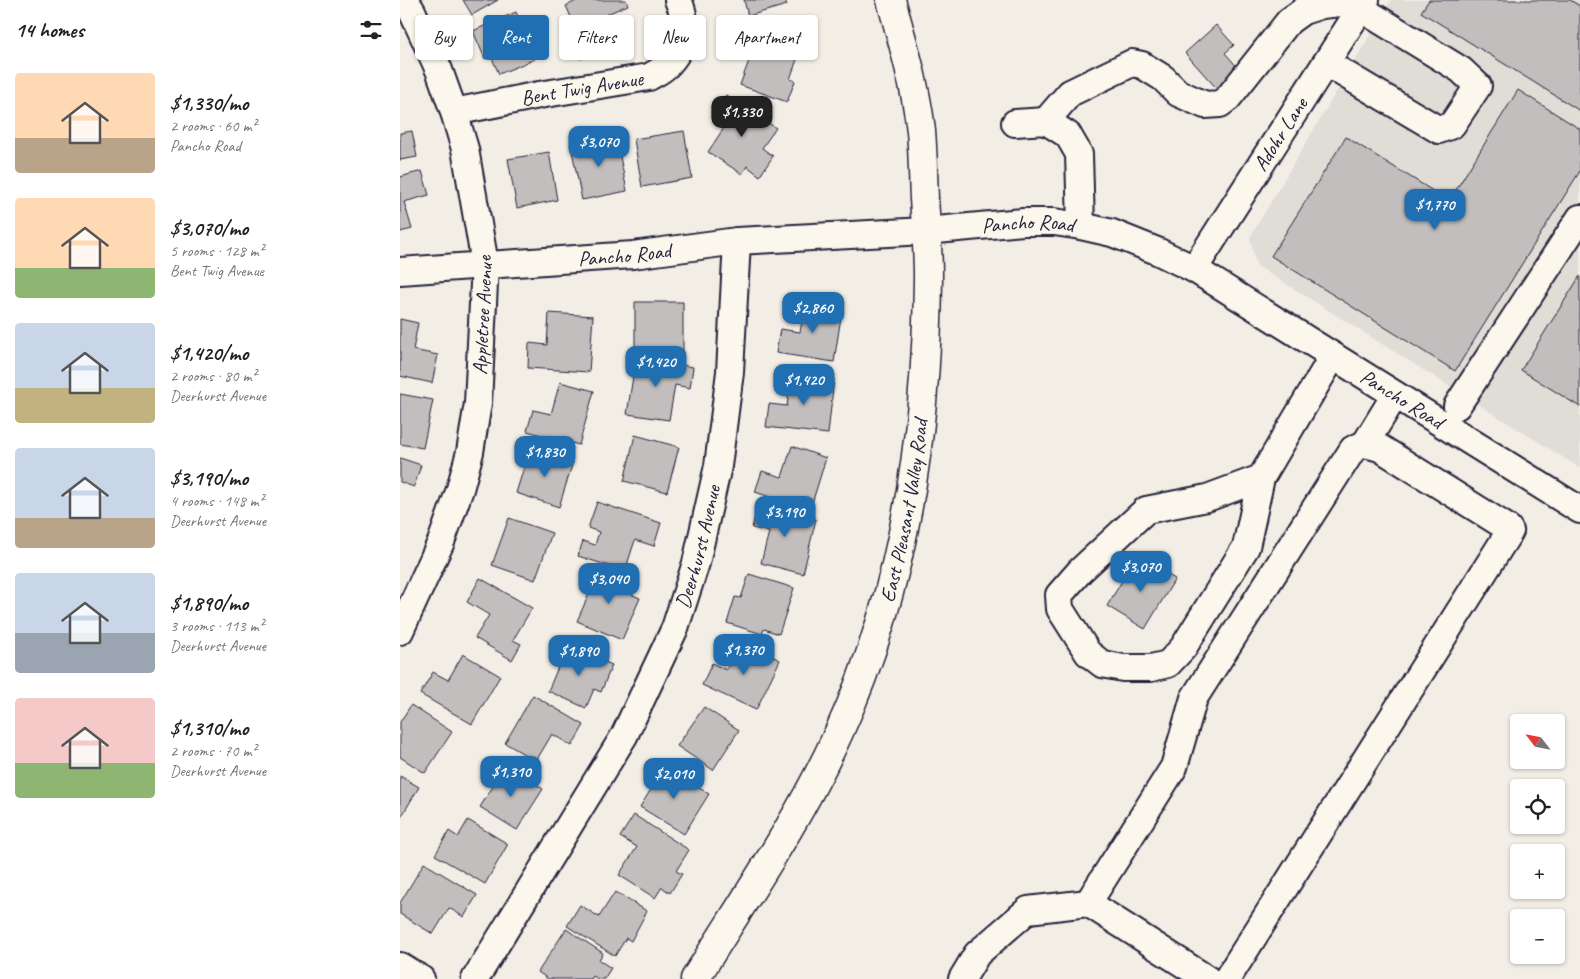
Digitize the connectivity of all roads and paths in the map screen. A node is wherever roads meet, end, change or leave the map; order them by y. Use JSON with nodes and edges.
{"nodes":[{"id":1,"x":405,"y":0,"type":"edge"},
{"id":2,"x":678,"y":0,"type":"edge"},
{"id":3,"x":891,"y":0,"type":"edge"},
{"id":4,"x":1363,"y":4,"type":"edge"},
{"id":5,"x":1326,"y":63,"type":"junction"},
{"id":6,"x":454,"y":112,"type":"junction"},
{"id":7,"x":1045,"y":122,"type":"junction"},
{"id":8,"x":1015,"y":123,"type":"dead end"},
{"id":9,"x":1580,"y":218,"type":"edge"},
{"id":10,"x":1081,"y":226,"type":"junction"},
{"id":11,"x":926,"y":231,"type":"junction"},
{"id":12,"x":736,"y":241,"type":"junction"},
{"id":13,"x":485,"y":264,"type":"junction"},
{"id":14,"x":1194,"y":269,"type":"junction"},
{"id":15,"x":400,"y":271,"type":"edge"},
{"id":16,"x":1333,"y":356,"type":"junction"},
{"id":17,"x":1396,"y":395,"type":"junction"},
{"id":18,"x":1457,"y":406,"type":"dead end"},
{"id":19,"x":1365,"y":444,"type":"junction"},
{"id":20,"x":1261,"y":478,"type":"junction"},
{"id":21,"x":1580,"y":510,"type":"edge"},
{"id":22,"x":400,"y":631,"type":"edge"},
{"id":23,"x":1088,"y":903,"type":"junction"},
{"id":24,"x":400,"y":966,"type":"edge"},
{"id":25,"x":421,"y":979,"type":"edge"},
{"id":26,"x":475,"y":979,"type":"edge"},
{"id":27,"x":695,"y":979,"type":"edge"},
{"id":28,"x":962,"y":979,"type":"edge"},
{"id":29,"x":1207,"y":979,"type":"edge"},
{"id":30,"x":1227,"y":979,"type":"edge"}],
"edges":[{"from":1,"to":6,"type":"street","name":"Appletree Avenue"},
{"from":2,"to":6,"type":"street","name":"Bent Twig Avenue"},
{"from":3,"to":11,"type":"main road","name":"East Pleasant Valley Road"},
{"from":4,"to":5,"type":"street","name":"Adohr Lane"},
{"from":4,"to":5,"type":"street"},
{"from":4,"to":7,"type":"street"},
{"from":5,"to":14,"type":"street","name":"Adohr Lane"},
{"from":6,"to":13,"type":"street","name":"Appletree Avenue"},
{"from":7,"to":8,"type":"street"},
{"from":7,"to":10,"type":"street"},
{"from":9,"to":18,"type":"street"},
{"from":10,"to":11,"type":"street","name":"Pancho Road"},
{"from":10,"to":14,"type":"street","name":"Pancho Road"},
{"from":11,"to":12,"type":"street","name":"Pancho Road"},
{"from":11,"to":27,"type":"main road","name":"East Pleasant Valley Road"},
{"from":12,"to":13,"type":"street","name":"Pancho Road"},
{"from":12,"to":26,"type":"street","name":"Deerhurst Avenue"},
{"from":13,"to":15,"type":"street","name":"Pancho Road"},
{"from":13,"to":22,"type":"street","name":"Appletree Avenue"},
{"from":14,"to":16,"type":"street","name":"Pancho Road"},
{"from":16,"to":17,"type":"street","name":"Pancho Road"},
{"from":16,"to":20,"type":"street"},
{"from":17,"to":19,"type":"street"},
{"from":17,"to":21,"type":"street","name":"Pancho Road"},
{"from":19,"to":23,"type":"street"},
{"from":19,"to":30,"type":"street"},
{"from":20,"to":20,"type":"street"},
{"from":23,"to":28,"type":"street"},
{"from":23,"to":29,"type":"street"},
{"from":24,"to":25,"type":"street"}]}
